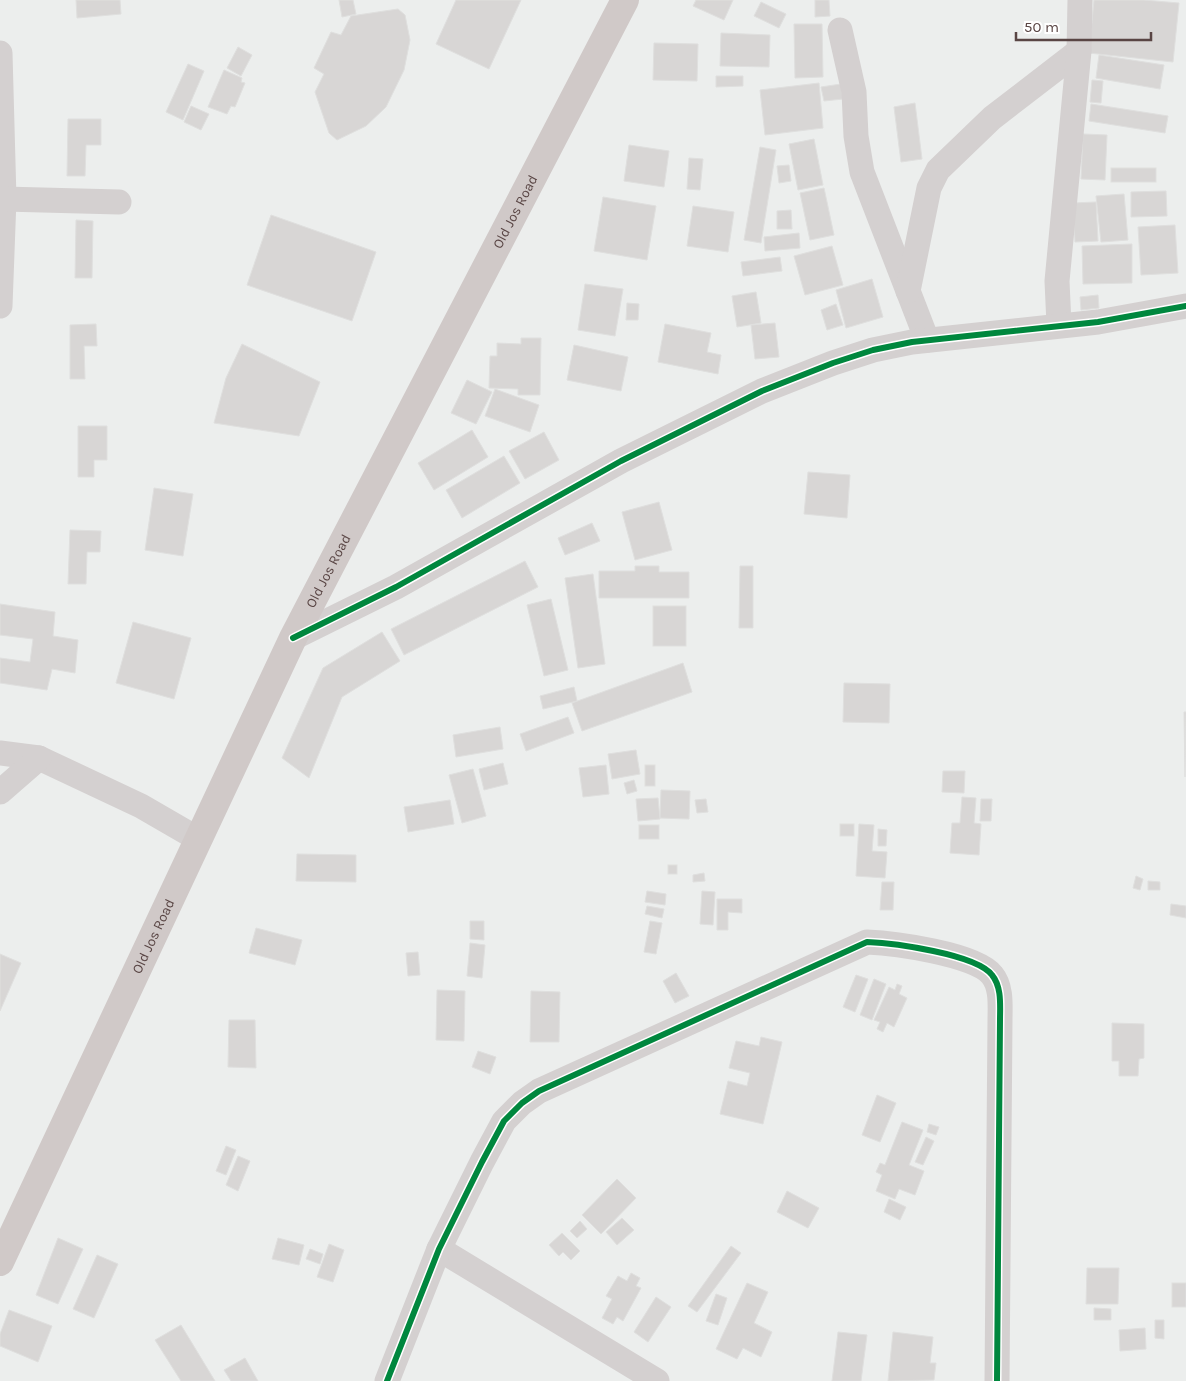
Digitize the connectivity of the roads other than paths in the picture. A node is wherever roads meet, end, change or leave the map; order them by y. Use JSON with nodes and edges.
{"nodes":[{"id":1,"x":625,"y":0,"type":"edge"},
{"id":2,"x":1080,"y":0,"type":"edge"},
{"id":3,"x":840,"y":30,"type":"dead end"},
{"id":4,"x":1079,"y":51,"type":"junction"},
{"id":5,"x":0,"y":52,"type":"edge"},
{"id":6,"x":4,"y":199,"type":"junction"},
{"id":7,"x":120,"y":202,"type":"dead end"},
{"id":8,"x":908,"y":292,"type":"junction"},
{"id":9,"x":0,"y":306,"type":"edge"},
{"id":10,"x":1186,"y":306,"type":"edge"},
{"id":11,"x":1059,"y":325,"type":"junction"},
{"id":12,"x":927,"y":340,"type":"junction"},
{"id":13,"x":293,"y":638,"type":"junction"},
{"id":14,"x":0,"y":753,"type":"edge"},
{"id":15,"x":39,"y":758,"type":"junction"},
{"id":16,"x":0,"y":792,"type":"edge"},
{"id":17,"x":198,"y":839,"type":"junction"},
{"id":18,"x":439,"y":1249,"type":"junction"},
{"id":19,"x":0,"y":1262,"type":"edge"},
{"id":20,"x":388,"y":1381,"type":"edge"},
{"id":21,"x":656,"y":1381,"type":"edge"},
{"id":22,"x":997,"y":1381,"type":"edge"}],
"edges":[{"from":1,"to":13,"type":"main road","name":"Old Jos Road"},
{"from":2,"to":4,"type":"street"},
{"from":3,"to":8,"type":"street"},
{"from":4,"to":8,"type":"street"},
{"from":4,"to":11,"type":"street"},
{"from":5,"to":6,"type":"street"},
{"from":6,"to":7,"type":"street"},
{"from":6,"to":9,"type":"street"},
{"from":8,"to":12,"type":"street"},
{"from":10,"to":11,"type":"street"},
{"from":11,"to":12,"type":"street"},
{"from":12,"to":13,"type":"street"},
{"from":13,"to":17,"type":"main road","name":"Old Jos Road"},
{"from":14,"to":15,"type":"street"},
{"from":15,"to":16,"type":"street"},
{"from":15,"to":17,"type":"street"},
{"from":17,"to":19,"type":"main road","name":"Old Jos Road"},
{"from":18,"to":20,"type":"street"},
{"from":18,"to":21,"type":"street"},
{"from":18,"to":22,"type":"street"}]}
